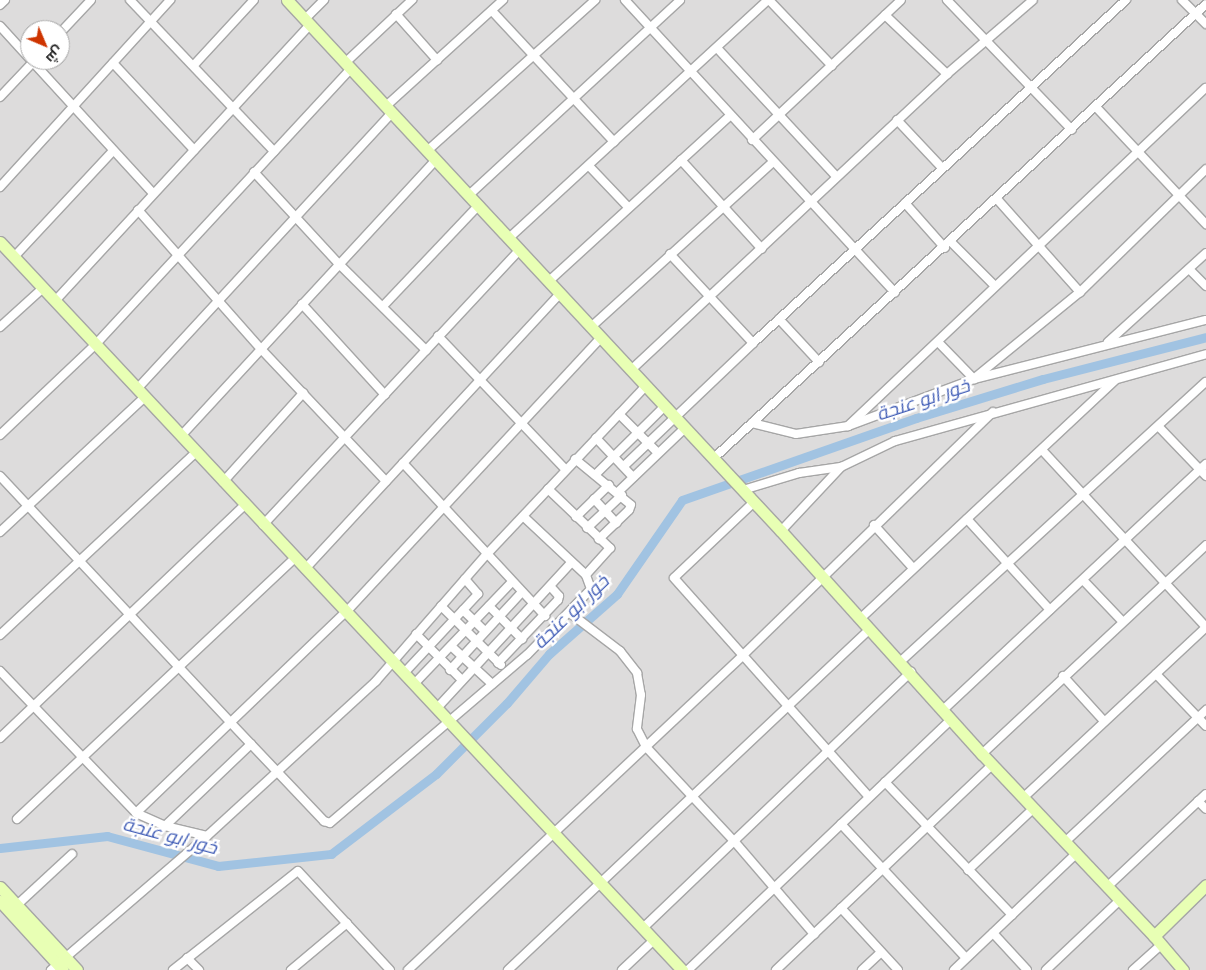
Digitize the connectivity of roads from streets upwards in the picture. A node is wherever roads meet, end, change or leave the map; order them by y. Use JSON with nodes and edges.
{"nodes":[{"id":1,"x":5,"y":0,"type":"edge"},
{"id":2,"x":91,"y":0,"type":"edge"},
{"id":3,"x":130,"y":0,"type":"edge"},
{"id":4,"x":170,"y":0,"type":"edge"},
{"id":5,"x":254,"y":0,"type":"edge"},
{"id":6,"x":287,"y":0,"type":"edge"},
{"id":7,"x":324,"y":0,"type":"edge"},
{"id":8,"x":412,"y":0,"type":"edge"},
{"id":9,"x":503,"y":0,"type":"edge"},
{"id":10,"x":595,"y":0,"type":"edge"},
{"id":11,"x":625,"y":0,"type":"edge"},
{"id":12,"x":680,"y":0,"type":"edge"},
{"id":13,"x":769,"y":0,"type":"edge"},
{"id":14,"x":901,"y":0,"type":"edge"},
{"id":15,"x":948,"y":0,"type":"edge"},
{"id":16,"x":1033,"y":0,"type":"edge"},
{"id":17,"x":1126,"y":0,"type":"edge"},
{"id":18,"x":1182,"y":0,"type":"edge"},
{"id":19,"x":1206,"y":4,"type":"edge"},
{"id":20,"x":0,"y":5,"type":"edge"},
{"id":21,"x":492,"y":11,"type":"junction"},
{"id":22,"x":396,"y":14,"type":"junction"},
{"id":23,"x":1196,"y":14,"type":"junction"},
{"id":24,"x":885,"y":15,"type":"junction"},
{"id":25,"x":150,"y":21,"type":"junction"},
{"id":26,"x":70,"y":22,"type":"edge"},
{"id":27,"x":307,"y":22,"type":"junction"},
{"id":28,"x":1206,"y":24,"type":"edge"},
{"id":29,"x":0,"y":26,"type":"edge"},
{"id":30,"x":650,"y":28,"type":"junction"},
{"id":31,"x":988,"y":42,"type":"junction"},
{"id":32,"x":20,"y":47,"type":"edge"},
{"id":33,"x":717,"y":48,"type":"junction"},
{"id":34,"x":535,"y":55,"type":"junction"},
{"id":35,"x":437,"y":60,"type":"junction"},
{"id":36,"x":113,"y":63,"type":"junction"},
{"id":37,"x":194,"y":66,"type":"junction"},
{"id":38,"x":348,"y":66,"type":"junction"},
{"id":39,"x":832,"y":66,"type":"junction"},
{"id":40,"x":23,"y":70,"type":"edge"},
{"id":41,"x":41,"y":70,"type":"edge"},
{"id":42,"x":691,"y":72,"type":"junction"},
{"id":43,"x":947,"y":74,"type":"junction"},
{"id":44,"x":1030,"y":87,"type":"junction"},
{"id":45,"x":1206,"y":88,"type":"edge"},
{"id":46,"x":0,"y":97,"type":"edge"},
{"id":47,"x":573,"y":98,"type":"junction"},
{"id":48,"x":72,"y":106,"type":"junction"},
{"id":49,"x":234,"y":107,"type":"junction"},
{"id":50,"x":1096,"y":107,"type":"junction"},
{"id":51,"x":389,"y":110,"type":"junction"},
{"id":52,"x":781,"y":115,"type":"junction"},
{"id":53,"x":730,"y":116,"type":"junction"},
{"id":54,"x":898,"y":120,"type":"junction"},
{"id":55,"x":1072,"y":130,"type":"junction"},
{"id":56,"x":752,"y":140,"type":"junction"},
{"id":57,"x":614,"y":142,"type":"junction"},
{"id":58,"x":194,"y":150,"type":"junction"},
{"id":59,"x":1138,"y":150,"type":"junction"},
{"id":60,"x":274,"y":151,"type":"junction"},
{"id":61,"x":427,"y":151,"type":"junction"},
{"id":62,"x":113,"y":152,"type":"junction"},
{"id":63,"x":436,"y":160,"type":"junction"},
{"id":64,"x":681,"y":160,"type":"junction"},
{"id":65,"x":773,"y":162,"type":"junction"},
{"id":66,"x":589,"y":166,"type":"junction"},
{"id":67,"x":942,"y":168,"type":"junction"},
{"id":68,"x":1206,"y":169,"type":"edge"},
{"id":69,"x":254,"y":172,"type":"junction"},
{"id":70,"x":836,"y":176,"type":"junction"},
{"id":71,"x":0,"y":187,"type":"edge"},
{"id":72,"x":153,"y":193,"type":"junction"},
{"id":73,"x":1179,"y":194,"type":"junction"},
{"id":74,"x":469,"y":195,"type":"junction"},
{"id":75,"x":997,"y":199,"type":"junction"},
{"id":76,"x":811,"y":202,"type":"junction"},
{"id":77,"x":905,"y":203,"type":"junction"},
{"id":78,"x":479,"y":205,"type":"junction"},
{"id":79,"x":723,"y":206,"type":"junction"},
{"id":80,"x":628,"y":207,"type":"junction"},
{"id":81,"x":138,"y":210,"type":"junction"},
{"id":82,"x":295,"y":218,"type":"junction"},
{"id":83,"x":1206,"y":224,"type":"edge"},
{"id":84,"x":510,"y":238,"type":"junction"},
{"id":85,"x":0,"y":242,"type":"edge"},
{"id":86,"x":952,"y":242,"type":"junction"},
{"id":87,"x":1039,"y":245,"type":"junction"},
{"id":88,"x":944,"y":248,"type":"junction"},
{"id":89,"x":520,"y":249,"type":"junction"},
{"id":90,"x":762,"y":249,"type":"junction"},
{"id":91,"x":855,"y":249,"type":"junction"},
{"id":92,"x":1206,"y":253,"type":"edge"},
{"id":93,"x":670,"y":254,"type":"junction"},
{"id":94,"x":177,"y":256,"type":"junction"},
{"id":95,"x":14,"y":257,"type":"junction"},
{"id":96,"x":338,"y":264,"type":"junction"},
{"id":97,"x":1189,"y":269,"type":"junction"},
{"id":98,"x":549,"y":281,"type":"junction"},
{"id":99,"x":995,"y":286,"type":"junction"},
{"id":100,"x":1206,"y":286,"type":"edge"},
{"id":101,"x":43,"y":288,"type":"junction"},
{"id":102,"x":1080,"y":292,"type":"junction"},
{"id":103,"x":561,"y":293,"type":"junction"},
{"id":104,"x":895,"y":293,"type":"junction"},
{"id":105,"x":711,"y":298,"type":"junction"},
{"id":106,"x":56,"y":301,"type":"junction"},
{"id":107,"x":217,"y":302,"type":"junction"},
{"id":108,"x":302,"y":304,"type":"junction"},
{"id":109,"x":384,"y":305,"type":"junction"},
{"id":110,"x":779,"y":319,"type":"junction"},
{"id":111,"x":1206,"y":320,"type":"edge"},
{"id":112,"x":0,"y":327,"type":"edge"},
{"id":113,"x":591,"y":328,"type":"junction"},
{"id":114,"x":438,"y":336,"type":"junction"},
{"id":115,"x":601,"y":338,"type":"junction"},
{"id":116,"x":938,"y":342,"type":"junction"},
{"id":117,"x":753,"y":343,"type":"junction"},
{"id":118,"x":1107,"y":343,"type":"junction"},
{"id":119,"x":95,"y":345,"type":"junction"},
{"id":120,"x":261,"y":349,"type":"junction"},
{"id":121,"x":426,"y":350,"type":"junction"},
{"id":122,"x":1206,"y":354,"type":"edge"},
{"id":123,"x":819,"y":362,"type":"junction"},
{"id":124,"x":631,"y":370,"type":"junction"},
{"id":125,"x":479,"y":379,"type":"junction"},
{"id":126,"x":974,"y":379,"type":"junction"},
{"id":127,"x":1117,"y":379,"type":"junction"},
{"id":128,"x":1206,"y":382,"type":"edge"},
{"id":129,"x":646,"y":386,"type":"junction"},
{"id":130,"x":141,"y":393,"type":"junction"},
{"id":131,"x":303,"y":393,"type":"junction"},
{"id":132,"x":385,"y":394,"type":"junction"},
{"id":133,"x":665,"y":406,"type":"junction"},
{"id":134,"x":993,"y":412,"type":"junction"},
{"id":135,"x":619,"y":414,"type":"junction"},
{"id":136,"x":674,"y":416,"type":"junction"},
{"id":137,"x":752,"y":423,"type":"junction"},
{"id":138,"x":522,"y":424,"type":"junction"},
{"id":139,"x":848,"y":426,"type":"junction"},
{"id":140,"x":1159,"y":427,"type":"junction"},
{"id":141,"x":685,"y":428,"type":"junction"},
{"id":142,"x":638,"y":433,"type":"junction"},
{"id":143,"x":0,"y":435,"type":"edge"},
{"id":144,"x":181,"y":436,"type":"junction"},
{"id":145,"x":346,"y":438,"type":"junction"},
{"id":146,"x":596,"y":438,"type":"junction"},
{"id":147,"x":648,"y":442,"type":"junction"},
{"id":148,"x":1042,"y":450,"type":"junction"},
{"id":149,"x":195,"y":453,"type":"junction"},
{"id":150,"x":658,"y":453,"type":"junction"},
{"id":151,"x":615,"y":457,"type":"junction"},
{"id":152,"x":714,"y":458,"type":"junction"},
{"id":153,"x":576,"y":459,"type":"junction"},
{"id":154,"x":403,"y":463,"type":"junction"},
{"id":155,"x":624,"y":466,"type":"junction"},
{"id":156,"x":1203,"y":466,"type":"edge"},
{"id":157,"x":841,"y":467,"type":"junction"},
{"id":158,"x":566,"y":470,"type":"junction"},
{"id":159,"x":596,"y":475,"type":"junction"},
{"id":160,"x":0,"y":476,"type":"edge"},
{"id":161,"x":1206,"y":476,"type":"edge"},
{"id":162,"x":633,"y":477,"type":"junction"},
{"id":163,"x":386,"y":481,"type":"junction"},
{"id":164,"x":223,"y":482,"type":"junction"},
{"id":165,"x":609,"y":485,"type":"junction"},
{"id":166,"x":740,"y":486,"type":"junction"},
{"id":167,"x":548,"y":489,"type":"junction"},
{"id":168,"x":620,"y":493,"type":"junction"},
{"id":169,"x":1082,"y":496,"type":"junction"},
{"id":170,"x":594,"y":499,"type":"junction"},
{"id":171,"x":754,"y":502,"type":"junction"},
{"id":172,"x":245,"y":505,"type":"junction"},
{"id":173,"x":27,"y":507,"type":"junction"},
{"id":174,"x":443,"y":508,"type":"junction"},
{"id":175,"x":606,"y":511,"type":"junction"},
{"id":176,"x":523,"y":516,"type":"junction"},
{"id":177,"x":576,"y":517,"type":"junction"},
{"id":178,"x":967,"y":519,"type":"junction"},
{"id":179,"x":616,"y":522,"type":"junction"},
{"id":180,"x":263,"y":525,"type":"junction"},
{"id":181,"x":874,"y":526,"type":"junction"},
{"id":182,"x":587,"y":528,"type":"junction"},
{"id":183,"x":781,"y":531,"type":"junction"},
{"id":184,"x":0,"y":532,"type":"edge"},
{"id":185,"x":599,"y":540,"type":"junction"},
{"id":186,"x":1124,"y":541,"type":"junction"},
{"id":187,"x":1206,"y":545,"type":"edge"},
{"id":188,"x":486,"y":555,"type":"junction"},
{"id":189,"x":295,"y":558,"type":"junction"},
{"id":190,"x":78,"y":561,"type":"junction"},
{"id":191,"x":572,"y":562,"type":"junction"},
{"id":192,"x":1008,"y":565,"type":"junction"},
{"id":193,"x":913,"y":568,"type":"junction"},
{"id":194,"x":305,"y":569,"type":"junction"},
{"id":195,"x":586,"y":575,"type":"junction"},
{"id":196,"x":823,"y":577,"type":"junction"},
{"id":197,"x":465,"y":579,"type":"junction"},
{"id":198,"x":1083,"y":580,"type":"junction"},
{"id":199,"x":512,"y":582,"type":"junction"},
{"id":200,"x":1164,"y":583,"type":"junction"},
{"id":201,"x":550,"y":586,"type":"junction"},
{"id":202,"x":522,"y":592,"type":"junction"},
{"id":203,"x":473,"y":600,"type":"junction"},
{"id":204,"x":534,"y":603,"type":"junction"},
{"id":205,"x":441,"y":606,"type":"junction"},
{"id":206,"x":486,"y":608,"type":"junction"},
{"id":207,"x":463,"y":610,"type":"junction"},
{"id":208,"x":1050,"y":610,"type":"junction"},
{"id":209,"x":347,"y":611,"type":"junction"},
{"id":210,"x":570,"y":613,"type":"junction"},
{"id":211,"x":129,"y":616,"type":"junction"},
{"id":212,"x":499,"y":616,"type":"junction"},
{"id":213,"x":545,"y":616,"type":"junction"},
{"id":214,"x":860,"y":618,"type":"junction"},
{"id":215,"x":454,"y":619,"type":"junction"},
{"id":216,"x":474,"y":620,"type":"junction"},
{"id":217,"x":1122,"y":621,"type":"junction"},
{"id":218,"x":1206,"y":627,"type":"edge"},
{"id":219,"x":512,"y":629,"type":"junction"},
{"id":220,"x":870,"y":629,"type":"junction"},
{"id":221,"x":466,"y":630,"type":"junction"},
{"id":222,"x":485,"y":631,"type":"junction"},
{"id":223,"x":530,"y":632,"type":"junction"},
{"id":224,"x":416,"y":634,"type":"junction"},
{"id":225,"x":0,"y":635,"type":"edge"},
{"id":226,"x":522,"y":639,"type":"junction"},
{"id":227,"x":476,"y":641,"type":"junction"},
{"id":228,"x":540,"y":643,"type":"junction"},
{"id":229,"x":451,"y":646,"type":"junction"},
{"id":230,"x":429,"y":647,"type":"junction"},
{"id":231,"x":488,"y":652,"type":"junction"},
{"id":232,"x":742,"y":656,"type":"junction"},
{"id":233,"x":462,"y":657,"type":"junction"},
{"id":234,"x":439,"y":659,"type":"junction"},
{"id":235,"x":393,"y":660,"type":"junction"},
{"id":236,"x":901,"y":661,"type":"junction"},
{"id":237,"x":498,"y":663,"type":"junction"},
{"id":238,"x":474,"y":668,"type":"junction"},
{"id":239,"x":180,"y":669,"type":"junction"},
{"id":240,"x":450,"y":670,"type":"junction"},
{"id":241,"x":0,"y":671,"type":"edge"},
{"id":242,"x":508,"y":671,"type":"junction"},
{"id":243,"x":405,"y":672,"type":"junction"},
{"id":244,"x":911,"y":672,"type":"junction"},
{"id":245,"x":1156,"y":674,"type":"junction"},
{"id":246,"x":1062,"y":676,"type":"junction"},
{"id":247,"x":462,"y":680,"type":"junction"},
{"id":248,"x":416,"y":683,"type":"junction"},
{"id":249,"x":492,"y":684,"type":"junction"},
{"id":250,"x":33,"y":706,"type":"junction"},
{"id":251,"x":438,"y":707,"type":"junction"},
{"id":252,"x":788,"y":707,"type":"junction"},
{"id":253,"x":943,"y":710,"type":"junction"},
{"id":254,"x":1206,"y":710,"type":"edge"},
{"id":255,"x":1198,"y":717,"type":"junction"},
{"id":256,"x":952,"y":719,"type":"junction"},
{"id":257,"x":449,"y":720,"type":"junction"},
{"id":258,"x":1104,"y":721,"type":"junction"},
{"id":259,"x":230,"y":722,"type":"junction"},
{"id":260,"x":1206,"y":726,"type":"edge"},
{"id":261,"x":0,"y":738,"type":"edge"},
{"id":262,"x":251,"y":744,"type":"junction"},
{"id":263,"x":646,"y":747,"type":"junction"},
{"id":264,"x":828,"y":751,"type":"junction"},
{"id":265,"x":982,"y":754,"type":"junction"},
{"id":266,"x":82,"y":760,"type":"junction"},
{"id":267,"x":993,"y":764,"type":"junction"},
{"id":268,"x":278,"y":772,"type":"junction"},
{"id":269,"x":885,"y":782,"type":"junction"},
{"id":270,"x":1206,"y":794,"type":"edge"},
{"id":271,"x":692,"y":796,"type":"junction"},
{"id":272,"x":869,"y":797,"type":"junction"},
{"id":273,"x":1024,"y":798,"type":"junction"},
{"id":274,"x":1198,"y":801,"type":"junction"},
{"id":275,"x":1034,"y":808,"type":"junction"},
{"id":276,"x":1206,"y":809,"type":"edge"},
{"id":277,"x":136,"y":813,"type":"junction"},
{"id":278,"x":17,"y":819,"type":"dead end"},
{"id":279,"x":841,"y":824,"type":"junction"},
{"id":280,"x":165,"y":826,"type":"junction"},
{"id":281,"x":927,"y":827,"type":"junction"},
{"id":282,"x":554,"y":832,"type":"junction"},
{"id":283,"x":207,"y":836,"type":"junction"},
{"id":284,"x":734,"y":841,"type":"junction"},
{"id":285,"x":1066,"y":842,"type":"junction"},
{"id":286,"x":1077,"y":853,"type":"junction"},
{"id":287,"x":72,"y":854,"type":"dead end"},
{"id":288,"x":883,"y":870,"type":"junction"},
{"id":289,"x":968,"y":870,"type":"junction"},
{"id":290,"x":600,"y":881,"type":"junction"},
{"id":291,"x":1206,"y":885,"type":"edge"},
{"id":292,"x":1108,"y":886,"type":"junction"},
{"id":293,"x":0,"y":887,"type":"edge"},
{"id":294,"x":773,"y":888,"type":"junction"},
{"id":295,"x":1120,"y":900,"type":"junction"},
{"id":296,"x":0,"y":901,"type":"edge"},
{"id":297,"x":17,"y":905,"type":"junction"},
{"id":298,"x":841,"y":908,"type":"junction"},
{"id":299,"x":1012,"y":915,"type":"junction"},
{"id":300,"x":347,"y":923,"type":"junction"},
{"id":301,"x":643,"y":928,"type":"junction"},
{"id":302,"x":993,"y":933,"type":"junction"},
{"id":303,"x":814,"y":934,"type":"junction"},
{"id":304,"x":654,"y":940,"type":"junction"},
{"id":305,"x":1158,"y":940,"type":"junction"},
{"id":306,"x":881,"y":952,"type":"junction"},
{"id":307,"x":188,"y":958,"type":"junction"},
{"id":308,"x":966,"y":958,"type":"junction"},
{"id":309,"x":59,"y":966,"type":"edge"},
{"id":310,"x":77,"y":970,"type":"edge"},
{"id":311,"x":173,"y":970,"type":"edge"},
{"id":312,"x":199,"y":970,"type":"edge"},
{"id":313,"x":291,"y":970,"type":"edge"},
{"id":314,"x":390,"y":970,"type":"edge"},
{"id":315,"x":408,"y":970,"type":"edge"},
{"id":316,"x":508,"y":970,"type":"edge"},
{"id":317,"x":622,"y":970,"type":"edge"},
{"id":318,"x":682,"y":970,"type":"edge"},
{"id":319,"x":688,"y":970,"type":"edge"},
{"id":320,"x":776,"y":970,"type":"edge"},
{"id":321,"x":862,"y":970,"type":"edge"},
{"id":322,"x":898,"y":970,"type":"edge"},
{"id":323,"x":954,"y":970,"type":"edge"},
{"id":324,"x":1027,"y":970,"type":"edge"},
{"id":325,"x":1046,"y":970,"type":"edge"},
{"id":326,"x":1133,"y":970,"type":"edge"},
{"id":327,"x":1183,"y":970,"type":"edge"}],
"edges":[{"from":1,"to":20,"type":"street"},
{"from":2,"to":26,"type":"street"},
{"from":3,"to":25,"type":"street"},
{"from":4,"to":25,"type":"street"},
{"from":5,"to":37,"type":"street"},
{"from":6,"to":27,"type":"street"},
{"from":7,"to":27,"type":"street"},
{"from":8,"to":22,"type":"street"},
{"from":9,"to":21,"type":"street"},
{"from":10,"to":34,"type":"street"},
{"from":11,"to":30,"type":"street"},
{"from":12,"to":30,"type":"street"},
{"from":13,"to":33,"type":"street"},
{"from":13,"to":39,"type":"street"},
{"from":14,"to":24,"type":"street"},
{"from":15,"to":31,"type":"street"},
{"from":16,"to":31,"type":"street"},
{"from":17,"to":44,"type":"street"},
{"from":18,"to":23,"type":"street"},
{"from":19,"to":23,"type":"street"},
{"from":21,"to":34,"type":"street"},
{"from":21,"to":35,"type":"street"},
{"from":22,"to":35,"type":"street"},
{"from":22,"to":38,"type":"street"},
{"from":23,"to":28,"type":"street"},
{"from":23,"to":50,"type":"street"},
{"from":24,"to":39,"type":"street"},
{"from":24,"to":43,"type":"street"},
{"from":25,"to":36,"type":"street"},
{"from":25,"to":37,"type":"street"},
{"from":27,"to":38,"type":"street"},
{"from":27,"to":49,"type":"street"},
{"from":29,"to":32,"type":"street"},
{"from":30,"to":42,"type":"street"},
{"from":30,"to":47,"type":"street"},
{"from":31,"to":43,"type":"street"},
{"from":31,"to":44,"type":"street"},
{"from":33,"to":42,"type":"street"},
{"from":33,"to":52,"type":"street"},
{"from":34,"to":47,"type":"street"},
{"from":34,"to":61,"type":"street"},
{"from":35,"to":51,"type":"street"},
{"from":36,"to":48,"type":"street"},
{"from":36,"to":58,"type":"street"},
{"from":37,"to":49,"type":"street"},
{"from":38,"to":51,"type":"street"},
{"from":38,"to":60,"type":"street"},
{"from":39,"to":52,"type":"street"},
{"from":40,"to":46,"type":"street"},
{"from":41,"to":48,"type":"street"},
{"from":42,"to":53,"type":"street"},
{"from":42,"to":57,"type":"street"},
{"from":43,"to":54,"type":"street"},
{"from":44,"to":55,"type":"street"},
{"from":44,"to":67,"type":"street"},
{"from":45,"to":59,"type":"street"},
{"from":47,"to":57,"type":"street"},
{"from":47,"to":74,"type":"street"},
{"from":48,"to":62,"type":"street"},
{"from":48,"to":71,"type":"street"},
{"from":49,"to":58,"type":"street"},
{"from":49,"to":60,"type":"street"},
{"from":50,"to":55,"type":"street"},
{"from":50,"to":59,"type":"street"},
{"from":51,"to":61,"type":"street"},
{"from":51,"to":82,"type":"street"},
{"from":52,"to":56,"type":"street"},
{"from":52,"to":70,"type":"street"},
{"from":53,"to":56,"type":"street"},
{"from":53,"to":64,"type":"street"},
{"from":54,"to":67,"type":"street"},
{"from":54,"to":70,"type":"street"},
{"from":55,"to":75,"type":"street"},
{"from":56,"to":65,"type":"street"},
{"from":57,"to":66,"type":"street"},
{"from":58,"to":72,"type":"street"},
{"from":59,"to":73,"type":"street"},
{"from":59,"to":87,"type":"street"},
{"from":60,"to":69,"type":"street"},
{"from":61,"to":63,"type":"street"},
{"from":62,"to":72,"type":"street"},
{"from":62,"to":95,"type":"street"},
{"from":63,"to":74,"type":"street"},
{"from":63,"to":96,"type":"street"},
{"from":64,"to":79,"type":"street"},
{"from":64,"to":80,"type":"street"},
{"from":65,"to":76,"type":"street"},
{"from":65,"to":79,"type":"street"},
{"from":66,"to":80,"type":"street"},
{"from":66,"to":84,"type":"street"},
{"from":67,"to":77,"type":"street"},
{"from":68,"to":73,"type":"street"},
{"from":69,"to":82,"type":"street"},
{"from":69,"to":94,"type":"street"},
{"from":70,"to":76,"type":"street"},
{"from":72,"to":81,"type":"street"},
{"from":73,"to":83,"type":"street"},
{"from":73,"to":102,"type":"street"},
{"from":74,"to":78,"type":"street"},
{"from":75,"to":86,"type":"street"},
{"from":75,"to":87,"type":"street"},
{"from":76,"to":90,"type":"street"},
{"from":76,"to":91,"type":"street"},
{"from":77,"to":88,"type":"street"},
{"from":77,"to":91,"type":"street"},
{"from":78,"to":84,"type":"street"},
{"from":78,"to":109,"type":"street"},
{"from":79,"to":90,"type":"street"},
{"from":79,"to":93,"type":"street"},
{"from":80,"to":98,"type":"street"},
{"from":81,"to":94,"type":"street"},
{"from":81,"to":106,"type":"street"},
{"from":82,"to":96,"type":"street"},
{"from":82,"to":107,"type":"street"},
{"from":84,"to":89,"type":"street"},
{"from":85,"to":95,"type":"street"},
{"from":86,"to":88,"type":"street"},
{"from":86,"to":99,"type":"street"},
{"from":87,"to":99,"type":"street"},
{"from":87,"to":102,"type":"street"},
{"from":88,"to":104,"type":"street"},
{"from":89,"to":98,"type":"street"},
{"from":89,"to":114,"type":"street"},
{"from":90,"to":105,"type":"street"},
{"from":91,"to":104,"type":"street"},
{"from":91,"to":110,"type":"street"},
{"from":92,"to":97,"type":"street"},
{"from":93,"to":105,"type":"street"},
{"from":93,"to":113,"type":"street"},
{"from":94,"to":107,"type":"street"},
{"from":94,"to":119,"type":"street"},
{"from":95,"to":101,"type":"street"},
{"from":96,"to":108,"type":"street"},
{"from":96,"to":109,"type":"street"},
{"from":97,"to":100,"type":"street"},
{"from":97,"to":118,"type":"street"},
{"from":98,"to":103,"type":"street"},
{"from":99,"to":116,"type":"street"},
{"from":101,"to":106,"type":"street"},
{"from":101,"to":112,"type":"street"},
{"from":102,"to":126,"type":"street"},
{"from":103,"to":113,"type":"street"},
{"from":103,"to":125,"type":"street"},
{"from":104,"to":123,"type":"street"},
{"from":105,"to":117,"type":"street"},
{"from":105,"to":124,"type":"street"},
{"from":106,"to":119,"type":"street"},
{"from":107,"to":120,"type":"street"},
{"from":107,"to":130,"type":"street"},
{"from":108,"to":120,"type":"street"},
{"from":108,"to":132,"type":"street"},
{"from":109,"to":121,"type":"street"},
{"from":110,"to":117,"type":"street"},
{"from":110,"to":123,"type":"street"},
{"from":111,"to":118,"type":"street"},
{"from":113,"to":115,"type":"street"},
{"from":114,"to":121,"type":"street"},
{"from":114,"to":125,"type":"street"},
{"from":115,"to":124,"type":"street"},
{"from":115,"to":138,"type":"street"},
{"from":116,"to":126,"type":"street"},
{"from":116,"to":139,"type":"street"},
{"from":117,"to":136,"type":"street"},
{"from":118,"to":126,"type":"street"},
{"from":119,"to":130,"type":"street"},
{"from":119,"to":143,"type":"street"},
{"from":120,"to":131,"type":"street"},
{"from":120,"to":144,"type":"street"},
{"from":121,"to":132,"type":"street"},
{"from":122,"to":127,"type":"street"},
{"from":123,"to":137,"type":"street"},
{"from":124,"to":129,"type":"street"},
{"from":125,"to":138,"type":"street"},
{"from":125,"to":154,"type":"street"},
{"from":126,"to":139,"type":"street"},
{"from":127,"to":134,"type":"street"},
{"from":127,"to":148,"type":"street"},
{"from":128,"to":140,"type":"street"},
{"from":129,"to":133,"type":"street"},
{"from":129,"to":135,"type":"street"},
{"from":130,"to":144,"type":"street"},
{"from":130,"to":173,"type":"street"},
{"from":131,"to":145,"type":"street"},
{"from":131,"to":164,"type":"street"},
{"from":132,"to":145,"type":"street"},
{"from":133,"to":136,"type":"street"},
{"from":133,"to":142,"type":"street"},
{"from":134,"to":157,"type":"street"},
{"from":134,"to":181,"type":"street"},
{"from":135,"to":142,"type":"street"},
{"from":135,"to":146,"type":"street"},
{"from":136,"to":141,"type":"street"},
{"from":136,"to":147,"type":"street"},
{"from":137,"to":139,"type":"street"},
{"from":137,"to":152,"type":"street"},
{"from":138,"to":158,"type":"street"},
{"from":138,"to":174,"type":"street"},
{"from":140,"to":156,"type":"street"},
{"from":140,"to":169,"type":"street"},
{"from":141,"to":150,"type":"street"},
{"from":141,"to":152,"type":"street"},
{"from":142,"to":147,"type":"street"},
{"from":142,"to":151,"type":"street"},
{"from":144,"to":149,"type":"street"},
{"from":145,"to":163,"type":"street"},
{"from":145,"to":180,"type":"street"},
{"from":146,"to":151,"type":"street"},
{"from":146,"to":153,"type":"street"},
{"from":147,"to":150,"type":"street"},
{"from":147,"to":155,"type":"street"},
{"from":148,"to":169,"type":"street"},
{"from":148,"to":178,"type":"street"},
{"from":149,"to":164,"type":"street"},
{"from":149,"to":190,"type":"street"},
{"from":150,"to":162,"type":"street"},
{"from":151,"to":155,"type":"street"},
{"from":151,"to":159,"type":"street"},
{"from":152,"to":166,"type":"street"},
{"from":153,"to":158,"type":"street"},
{"from":153,"to":159,"type":"street"},
{"from":154,"to":163,"type":"street"},
{"from":154,"to":174,"type":"street"},
{"from":155,"to":162,"type":"street"},
{"from":156,"to":161,"type":"street"},
{"from":156,"to":186,"type":"street"},
{"from":157,"to":166,"type":"street"},
{"from":157,"to":183,"type":"street"},
{"from":158,"to":167,"type":"street"},
{"from":159,"to":165,"type":"street"},
{"from":160,"to":173,"type":"street"},
{"from":162,"to":168,"type":"street"},
{"from":163,"to":194,"type":"street"},
{"from":164,"to":172,"type":"street"},
{"from":165,"to":168,"type":"street"},
{"from":165,"to":170,"type":"street"},
{"from":166,"to":171,"type":"street"},
{"from":167,"to":176,"type":"street"},
{"from":167,"to":177,"type":"street"},
{"from":168,"to":175,"type":"street"},
{"from":168,"to":179,"type":"street"},
{"from":169,"to":186,"type":"street"},
{"from":169,"to":192,"type":"street"},
{"from":170,"to":175,"type":"street"},
{"from":170,"to":177,"type":"street"},
{"from":171,"to":183,"type":"street"},
{"from":171,"to":232,"type":"street"},
{"from":172,"to":180,"type":"street"},
{"from":172,"to":211,"type":"street"},
{"from":173,"to":184,"type":"street"},
{"from":173,"to":190,"type":"street"},
{"from":174,"to":188,"type":"street"},
{"from":174,"to":209,"type":"street"},
{"from":175,"to":179,"type":"street"},
{"from":175,"to":182,"type":"street"},
{"from":176,"to":188,"type":"street"},
{"from":176,"to":191,"type":"street"},
{"from":177,"to":182,"type":"street"},
{"from":178,"to":192,"type":"street"},
{"from":178,"to":193,"type":"street"},
{"from":179,"to":185,"type":"street"},
{"from":180,"to":189,"type":"street"},
{"from":181,"to":193,"type":"street"},
{"from":181,"to":196,"type":"street"},
{"from":182,"to":185,"type":"street"},
{"from":183,"to":196,"type":"street"},
{"from":185,"to":195,"type":"street"},
{"from":186,"to":198,"type":"street"},
{"from":186,"to":200,"type":"street"},
{"from":187,"to":200,"type":"street"},
{"from":188,"to":197,"type":"street"},
{"from":188,"to":199,"type":"street"},
{"from":189,"to":194,"type":"street"},
{"from":189,"to":239,"type":"street"},
{"from":190,"to":211,"type":"street"},
{"from":190,"to":225,"type":"street"},
{"from":191,"to":195,"type":"street"},
{"from":191,"to":201,"type":"street"},
{"from":192,"to":208,"type":"street"},
{"from":192,"to":236,"type":"street"},
{"from":193,"to":214,"type":"street"},
{"from":194,"to":209,"type":"street"},
{"from":195,"to":210,"type":"street"},
{"from":196,"to":214,"type":"street"},
{"from":196,"to":232,"type":"street"},
{"from":197,"to":203,"type":"street"},
{"from":197,"to":205,"type":"street"},
{"from":198,"to":208,"type":"street"},
{"from":198,"to":217,"type":"street"},
{"from":199,"to":202,"type":"street"},
{"from":199,"to":206,"type":"street"},
{"from":200,"to":217,"type":"street"},
{"from":200,"to":218,"type":"street"},
{"from":201,"to":204,"type":"street"},
{"from":201,"to":213,"type":"street"},
{"from":202,"to":204,"type":"street"},
{"from":202,"to":212,"type":"street"},
{"from":203,"to":206,"type":"street"},
{"from":203,"to":207,"type":"street"},
{"from":204,"to":213,"type":"street"},
{"from":204,"to":219,"type":"street"},
{"from":205,"to":215,"type":"street"},
{"from":205,"to":224,"type":"street"},
{"from":206,"to":212,"type":"street"},
{"from":206,"to":216,"type":"street"},
{"from":207,"to":215,"type":"street"},
{"from":207,"to":216,"type":"street"},
{"from":208,"to":253,"type":"street"},
{"from":209,"to":235,"type":"street"},
{"from":209,"to":259,"type":"street"},
{"from":210,"to":228,"type":"street"},
{"from":210,"to":263,"type":"street"},
{"from":211,"to":239,"type":"street"},
{"from":211,"to":250,"type":"street"},
{"from":212,"to":219,"type":"street"},
{"from":212,"to":222,"type":"street"},
{"from":213,"to":223,"type":"street"},
{"from":214,"to":220,"type":"street"},
{"from":215,"to":221,"type":"street"},
{"from":215,"to":230,"type":"street"},
{"from":216,"to":221,"type":"street"},
{"from":216,"to":222,"type":"street"},
{"from":217,"to":246,"type":"street"},
{"from":218,"to":245,"type":"street"},
{"from":219,"to":226,"type":"street"},
{"from":219,"to":231,"type":"street"},
{"from":220,"to":236,"type":"street"},
{"from":220,"to":252,"type":"street"},
{"from":221,"to":227,"type":"street"},
{"from":221,"to":229,"type":"street"},
{"from":222,"to":227,"type":"street"},
{"from":223,"to":226,"type":"street"},
{"from":223,"to":228,"type":"street"},
{"from":224,"to":230,"type":"street"},
{"from":224,"to":235,"type":"street"},
{"from":226,"to":237,"type":"street"},
{"from":227,"to":231,"type":"street"},
{"from":227,"to":233,"type":"street"},
{"from":228,"to":242,"type":"street"},
{"from":229,"to":233,"type":"street"},
{"from":229,"to":234,"type":"street"},
{"from":230,"to":234,"type":"street"},
{"from":230,"to":243,"type":"street"},
{"from":231,"to":237,"type":"street"},
{"from":231,"to":238,"type":"street"},
{"from":232,"to":252,"type":"street"},
{"from":232,"to":263,"type":"street"},
{"from":233,"to":238,"type":"street"},
{"from":233,"to":240,"type":"street"},
{"from":234,"to":240,"type":"street"},
{"from":234,"to":248,"type":"street"},
{"from":235,"to":243,"type":"street"},
{"from":235,"to":268,"type":"street"},
{"from":236,"to":244,"type":"street"},
{"from":237,"to":242,"type":"street"},
{"from":238,"to":247,"type":"street"},
{"from":238,"to":249,"type":"street"},
{"from":239,"to":259,"type":"street"},
{"from":239,"to":266,"type":"street"},
{"from":240,"to":247,"type":"street"},
{"from":241,"to":250,"type":"street"},
{"from":242,"to":249,"type":"street"},
{"from":243,"to":248,"type":"street"},
{"from":244,"to":253,"type":"street"},
{"from":244,"to":264,"type":"street"},
{"from":245,"to":255,"type":"street"},
{"from":245,"to":258,"type":"street"},
{"from":246,"to":258,"type":"street"},
{"from":246,"to":265,"type":"street"},
{"from":247,"to":251,"type":"street"},
{"from":248,"to":251,"type":"street"},
{"from":249,"to":257,"type":"street"},
{"from":250,"to":261,"type":"street"},
{"from":250,"to":266,"type":"street"},
{"from":251,"to":257,"type":"street"},
{"from":252,"to":264,"type":"street"},
{"from":252,"to":271,"type":"street"},
{"from":253,"to":256,"type":"street"},
{"from":254,"to":255,"type":"street"},
{"from":255,"to":260,"type":"street"},
{"from":255,"to":285,"type":"street"},
{"from":256,"to":265,"type":"street"},
{"from":256,"to":269,"type":"street"},
{"from":257,"to":268,"type":"street"},
{"from":257,"to":282,"type":"street"},
{"from":258,"to":273,"type":"street"},
{"from":259,"to":262,"type":"street"},
{"from":259,"to":277,"type":"street"},
{"from":262,"to":268,"type":"street"},
{"from":262,"to":280,"type":"street"},
{"from":263,"to":271,"type":"street"},
{"from":263,"to":282,"type":"street"},
{"from":264,"to":272,"type":"street"},
{"from":264,"to":284,"type":"street"},
{"from":265,"to":267,"type":"street"},
{"from":266,"to":277,"type":"street"},
{"from":266,"to":278,"type":"street"},
{"from":267,"to":273,"type":"street"},
{"from":267,"to":281,"type":"street"},
{"from":268,"to":283,"type":"street"},
{"from":269,"to":272,"type":"street"},
{"from":269,"to":281,"type":"street"},
{"from":270,"to":274,"type":"street"},
{"from":271,"to":284,"type":"street"},
{"from":271,"to":290,"type":"street"},
{"from":272,"to":279,"type":"street"},
{"from":273,"to":275,"type":"street"},
{"from":274,"to":276,"type":"street"},
{"from":274,"to":292,"type":"street"},
{"from":275,"to":285,"type":"street"},
{"from":275,"to":289,"type":"street"},
{"from":277,"to":280,"type":"street"},
{"from":279,"to":288,"type":"street"},
{"from":279,"to":294,"type":"street"},
{"from":280,"to":283,"type":"street"},
{"from":281,"to":288,"type":"street"},
{"from":281,"to":289,"type":"street"},
{"from":282,"to":290,"type":"street"},
{"from":282,"to":315,"type":"street"},
{"from":283,"to":309,"type":"street"},
{"from":284,"to":294,"type":"street"},
{"from":284,"to":301,"type":"street"},
{"from":285,"to":286,"type":"street"},
{"from":286,"to":292,"type":"street"},
{"from":286,"to":299,"type":"street"},
{"from":287,"to":297,"type":"street"},
{"from":288,"to":298,"type":"street"},
{"from":288,"to":308,"type":"street"},
{"from":289,"to":299,"type":"street"},
{"from":290,"to":301,"type":"street"},
{"from":290,"to":316,"type":"street"},
{"from":291,"to":305,"type":"street"},
{"from":292,"to":295,"type":"street"},
{"from":293,"to":297,"type":"street"},
{"from":294,"to":303,"type":"street"},
{"from":294,"to":319,"type":"street"},
{"from":295,"to":305,"type":"street"},
{"from":295,"to":325,"type":"street"},
{"from":296,"to":309,"type":"street"},
{"from":297,"to":309,"type":"street"},
{"from":298,"to":303,"type":"street"},
{"from":298,"to":306,"type":"street"},
{"from":299,"to":302,"type":"street"},
{"from":300,"to":307,"type":"street"},
{"from":300,"to":313,"type":"street"},
{"from":300,"to":314,"type":"street"},
{"from":301,"to":304,"type":"street"},
{"from":302,"to":308,"type":"street"},
{"from":302,"to":324,"type":"street"},
{"from":303,"to":320,"type":"street"},
{"from":304,"to":317,"type":"street"},
{"from":304,"to":318,"type":"street"},
{"from":305,"to":326,"type":"street"},
{"from":305,"to":327,"type":"street"},
{"from":306,"to":321,"type":"street"},
{"from":306,"to":322,"type":"street"},
{"from":307,"to":311,"type":"street"},
{"from":307,"to":312,"type":"street"},
{"from":308,"to":323,"type":"street"},
{"from":309,"to":310,"type":"street"}]}
